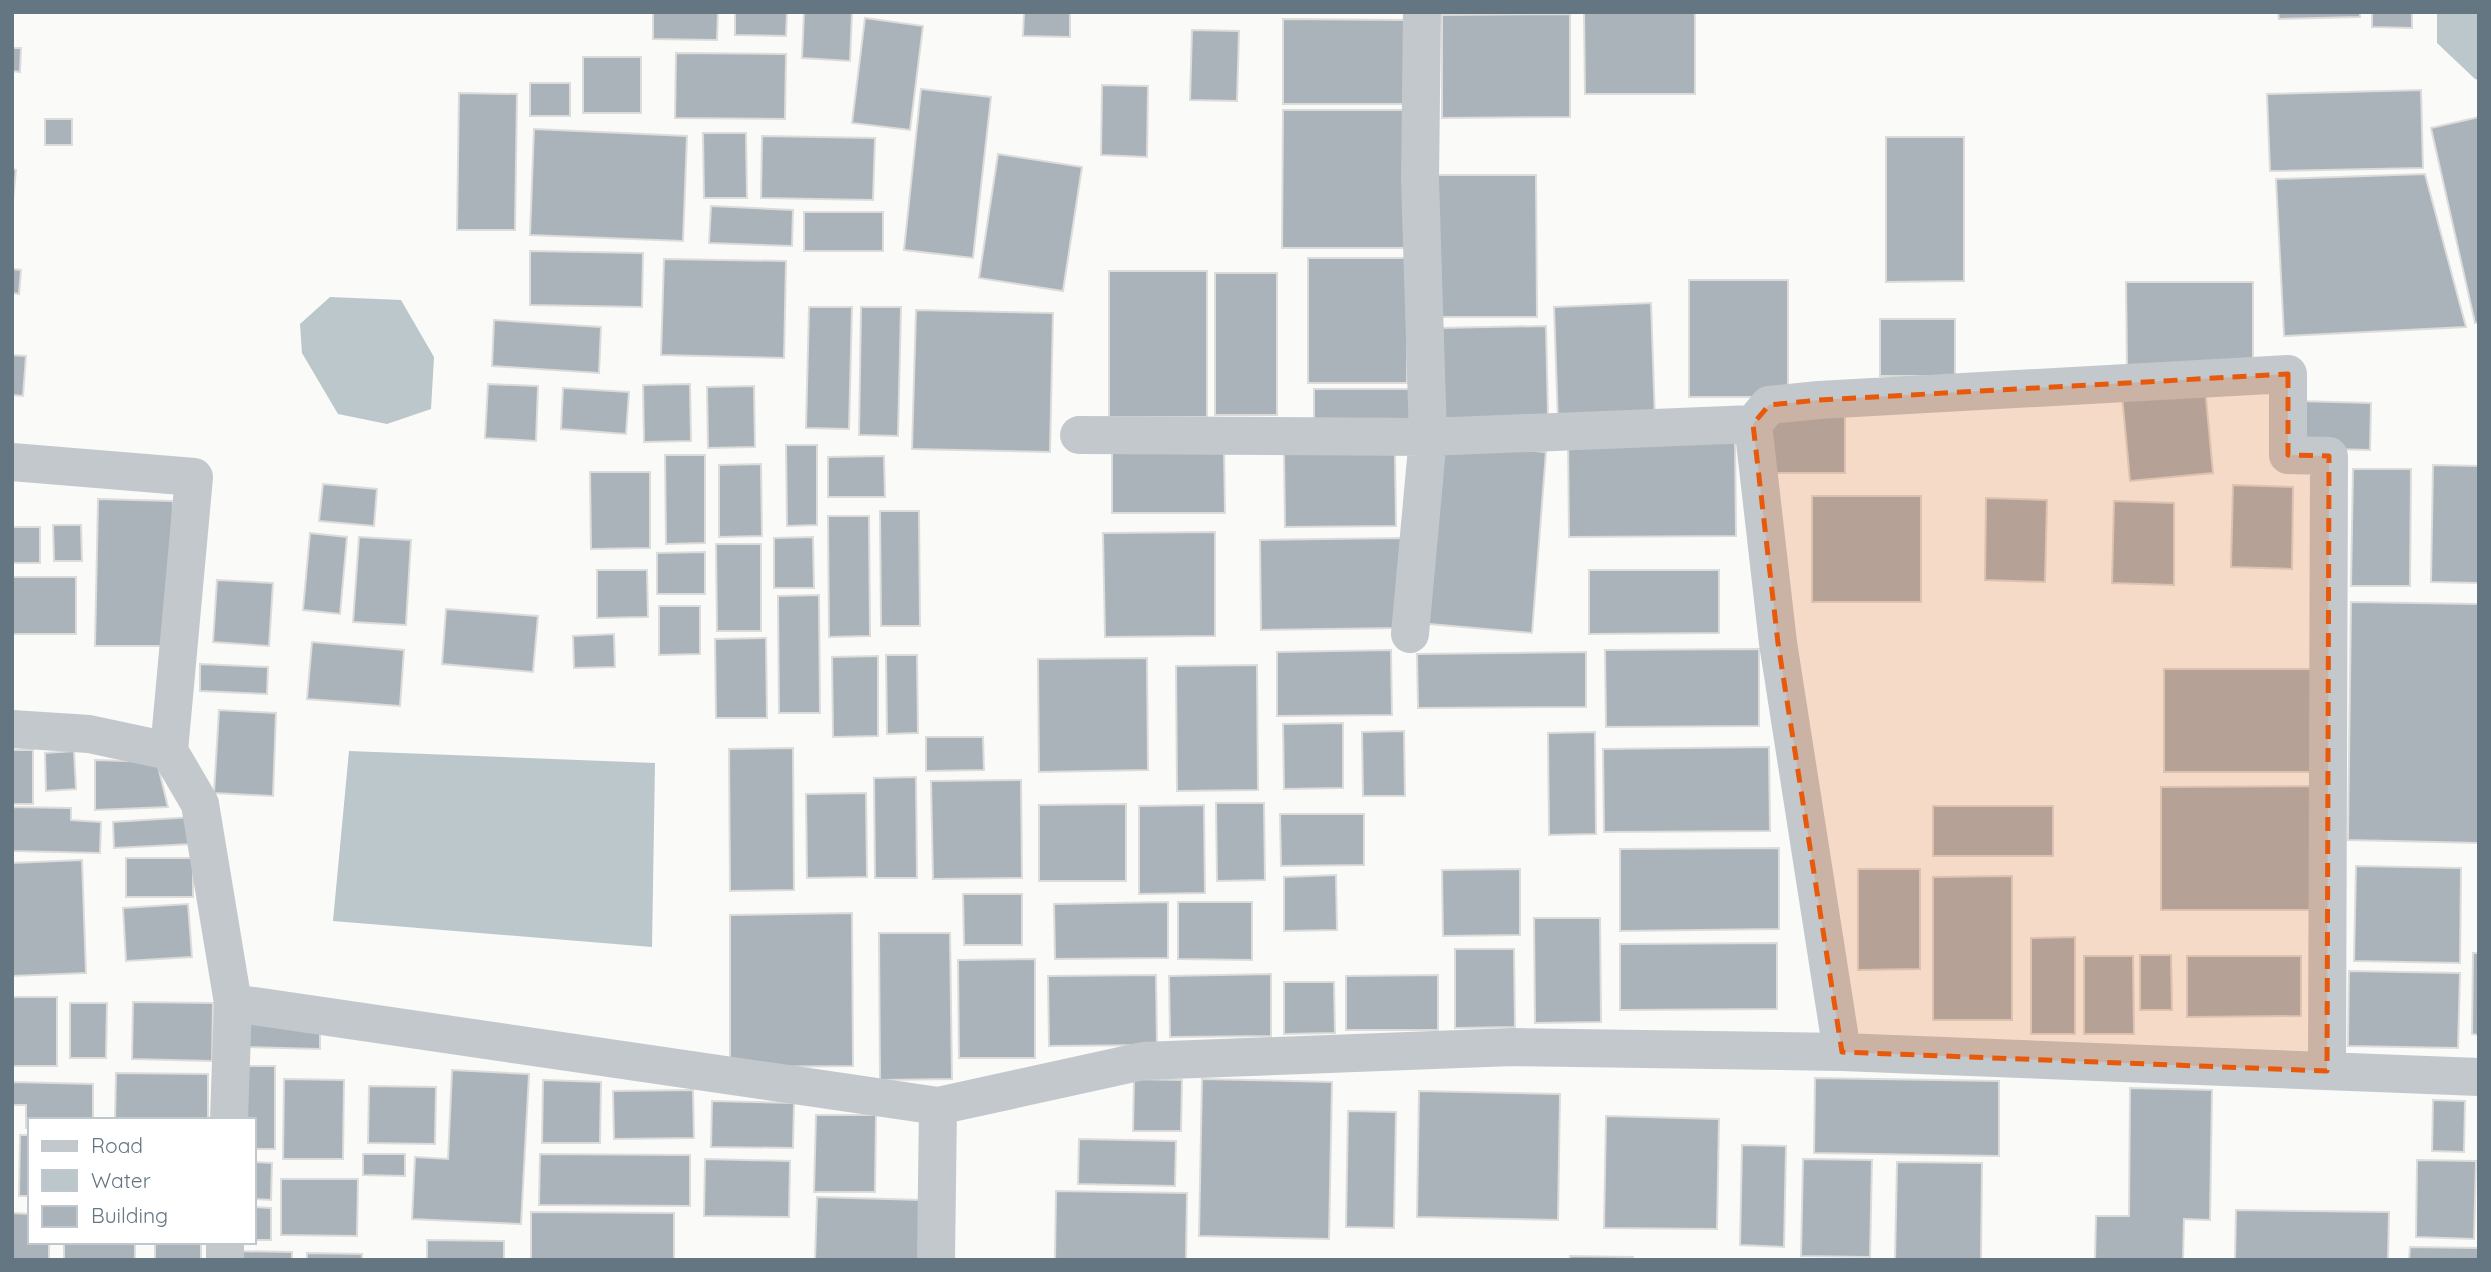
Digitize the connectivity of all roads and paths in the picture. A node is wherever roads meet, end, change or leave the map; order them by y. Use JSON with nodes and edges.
{"nodes":[{"id":1,"x":1422,"y":12,"type":"edge"},
{"id":2,"x":1753,"y":424,"type":"junction"},
{"id":3,"x":1079,"y":435,"type":"dead end"},
{"id":4,"x":1428,"y":437,"type":"junction"},
{"id":5,"x":12,"y":462,"type":"edge"},
{"id":6,"x":1410,"y":634,"type":"dead end"},
{"id":7,"x":12,"y":729,"type":"edge"},
{"id":8,"x":169,"y":751,"type":"junction"},
{"id":9,"x":233,"y":1003,"type":"junction"},
{"id":10,"x":1842,"y":1052,"type":"junction"},
{"id":11,"x":2327,"y":1071,"type":"junction"},
{"id":12,"x":2479,"y":1077,"type":"edge"},
{"id":13,"x":938,"y":1106,"type":"junction"},
{"id":14,"x":229,"y":1118,"type":"edge"},
{"id":15,"x":936,"y":1260,"type":"edge"}],
"edges":[{"from":1,"to":4,"type":"street"},
{"from":2,"to":4,"type":"street"},
{"from":2,"to":10,"type":"street"},
{"from":2,"to":11,"type":"street"},
{"from":3,"to":4,"type":"street"},
{"from":4,"to":6,"type":"street"},
{"from":5,"to":8,"type":"street"},
{"from":7,"to":8,"type":"street"},
{"from":8,"to":9,"type":"street"},
{"from":9,"to":13,"type":"street"},
{"from":9,"to":14,"type":"street"},
{"from":10,"to":11,"type":"street"},
{"from":10,"to":13,"type":"street"},
{"from":11,"to":12,"type":"street"},
{"from":13,"to":15,"type":"street"}]}
